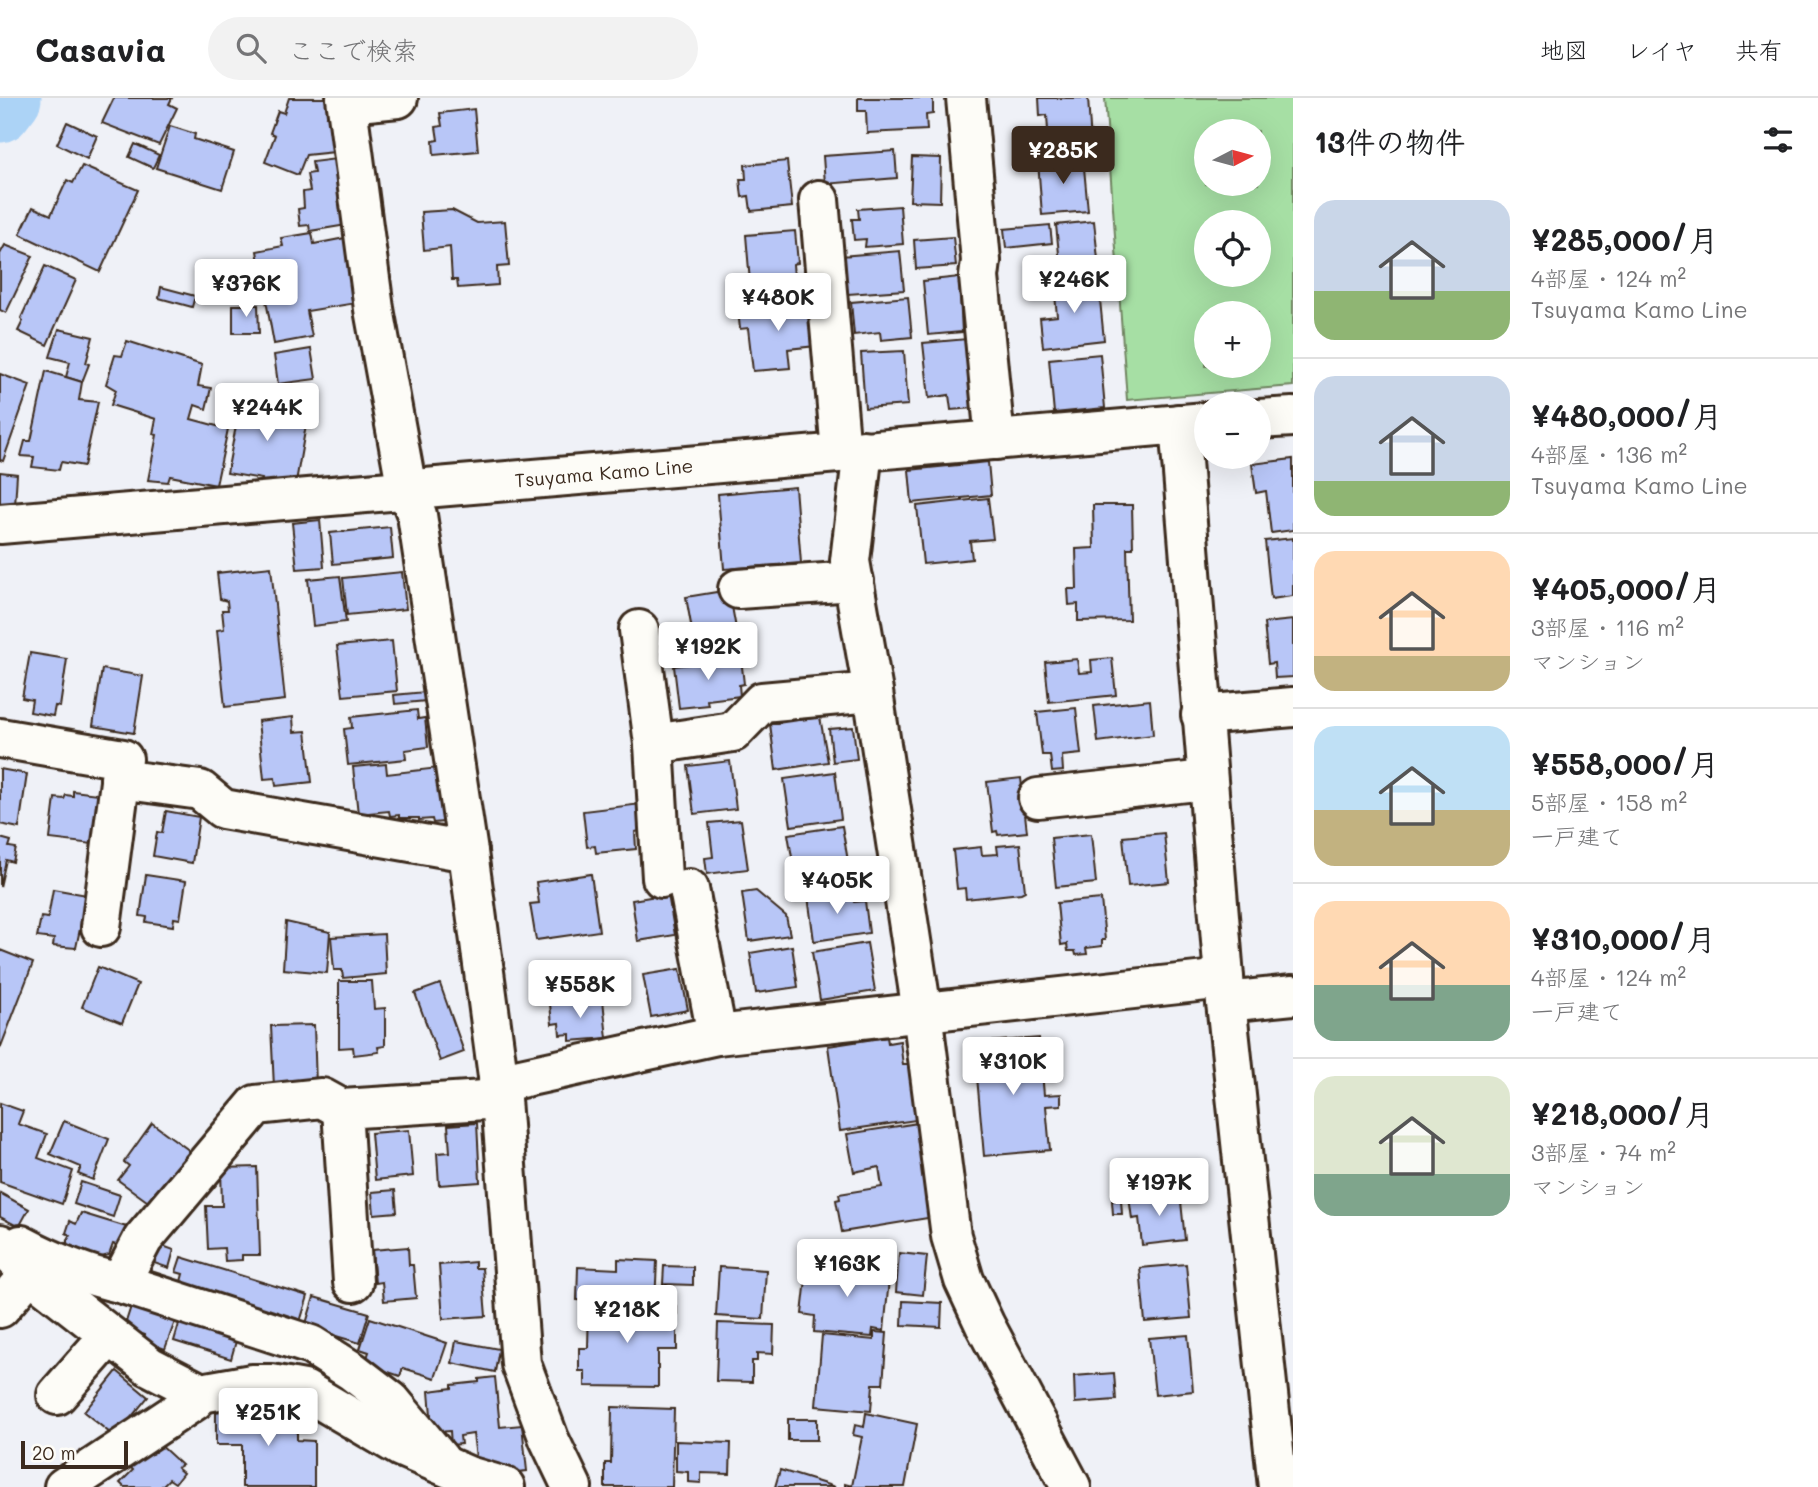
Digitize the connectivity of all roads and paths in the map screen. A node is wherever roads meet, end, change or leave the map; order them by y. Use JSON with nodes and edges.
{"nodes":[{"id":1,"x":398,"y":98,"type":"edge"},
{"id":2,"x":966,"y":98,"type":"edge"},
{"id":3,"x":346,"y":101,"type":"edge"},
{"id":4,"x":819,"y":200,"type":"dead end"},
{"id":5,"x":1293,"y":416,"type":"edge"},
{"id":6,"x":1271,"y":418,"type":"edge"},
{"id":7,"x":1192,"y":423,"type":"edge"},
{"id":8,"x":995,"y":440,"type":"junction"},
{"id":9,"x":852,"y":451,"type":"junction"},
{"id":10,"x":407,"y":490,"type":"junction"},
{"id":11,"x":0,"y":524,"type":"edge"},
{"id":12,"x":854,"y":581,"type":"junction"},
{"id":13,"x":738,"y":589,"type":"dead end"},
{"id":14,"x":639,"y":630,"type":"dead end"},
{"id":15,"x":873,"y":692,"type":"junction"},
{"id":16,"x":1293,"y":707,"type":"edge"},
{"id":17,"x":1201,"y":715,"type":"junction"},
{"id":18,"x":0,"y":738,"type":"edge"},
{"id":19,"x":654,"y":744,"type":"junction"},
{"id":20,"x":120,"y":779,"type":"junction"},
{"id":21,"x":1206,"y":780,"type":"junction"},
{"id":22,"x":1038,"y":798,"type":"dead end"},
{"id":23,"x":468,"y":852,"type":"junction"},
{"id":24,"x":101,"y":927,"type":"dead end"},
{"id":25,"x":1225,"y":991,"type":"junction"},
{"id":26,"x":1293,"y":995,"type":"edge"},
{"id":27,"x":922,"y":1012,"type":"junction"},
{"id":28,"x":717,"y":1035,"type":"junction"},
{"id":29,"x":500,"y":1091,"type":"junction"},
{"id":30,"x":342,"y":1109,"type":"junction"},
{"id":31,"x":0,"y":1234,"type":"edge"},
{"id":32,"x":0,"y":1244,"type":"edge"},
{"id":33,"x":30,"y":1273,"type":"junction"},
{"id":34,"x":353,"y":1282,"type":"dead end"},
{"id":35,"x":120,"y":1283,"type":"junction"},
{"id":36,"x":0,"y":1308,"type":"edge"},
{"id":37,"x":260,"y":1327,"type":"junction"},
{"id":38,"x":110,"y":1336,"type":"junction"},
{"id":39,"x":245,"y":1384,"type":"junction"},
{"id":40,"x":201,"y":1393,"type":"junction"},
{"id":41,"x":57,"y":1395,"type":"dead end"},
{"id":42,"x":443,"y":1465,"type":"junction"},
{"id":43,"x":64,"y":1487,"type":"edge"},
{"id":44,"x":505,"y":1487,"type":"edge"},
{"id":45,"x":572,"y":1487,"type":"edge"},
{"id":46,"x":1071,"y":1487,"type":"edge"},
{"id":47,"x":1278,"y":1487,"type":"edge"}],
"edges":[{"from":1,"to":3,"type":"street"},
{"from":2,"to":8,"type":"street"},
{"from":3,"to":10,"type":"street"},
{"from":4,"to":9,"type":"street"},
{"from":5,"to":6,"type":"street"},
{"from":7,"to":8,"type":"street","name":"Tsuyama Kamo Line"},
{"from":7,"to":17,"type":"street"},
{"from":8,"to":9,"type":"street","name":"Tsuyama Kamo Line"},
{"from":9,"to":10,"type":"street","name":"Tsuyama Kamo Line"},
{"from":9,"to":12,"type":"street"},
{"from":10,"to":11,"type":"street","name":"Tsuyama Kamo Line"},
{"from":10,"to":23,"type":"street"},
{"from":12,"to":13,"type":"street"},
{"from":12,"to":15,"type":"street"},
{"from":14,"to":19,"type":"street"},
{"from":15,"to":19,"type":"street"},
{"from":15,"to":27,"type":"street"},
{"from":16,"to":17,"type":"street"},
{"from":17,"to":21,"type":"street"},
{"from":18,"to":20,"type":"street"},
{"from":19,"to":28,"type":"street"},
{"from":20,"to":23,"type":"street"},
{"from":20,"to":24,"type":"street"},
{"from":21,"to":22,"type":"street"},
{"from":21,"to":25,"type":"street"},
{"from":23,"to":29,"type":"street"},
{"from":25,"to":26,"type":"street"},
{"from":25,"to":27,"type":"street"},
{"from":25,"to":47,"type":"street"},
{"from":27,"to":28,"type":"street"},
{"from":27,"to":46,"type":"street"},
{"from":28,"to":29,"type":"street"},
{"from":29,"to":30,"type":"street"},
{"from":29,"to":45,"type":"street"},
{"from":30,"to":34,"type":"street"},
{"from":30,"to":35,"type":"street"},
{"from":31,"to":35,"type":"street"},
{"from":32,"to":33,"type":"street"},
{"from":33,"to":36,"type":"street"},
{"from":33,"to":38,"type":"street"},
{"from":35,"to":37,"type":"street"},
{"from":37,"to":39,"type":"street"},
{"from":37,"to":42,"type":"street"},
{"from":38,"to":40,"type":"street"},
{"from":38,"to":41,"type":"street"},
{"from":39,"to":40,"type":"street"},
{"from":39,"to":42,"type":"street"},
{"from":40,"to":43,"type":"street"},
{"from":42,"to":44,"type":"street"}]}
